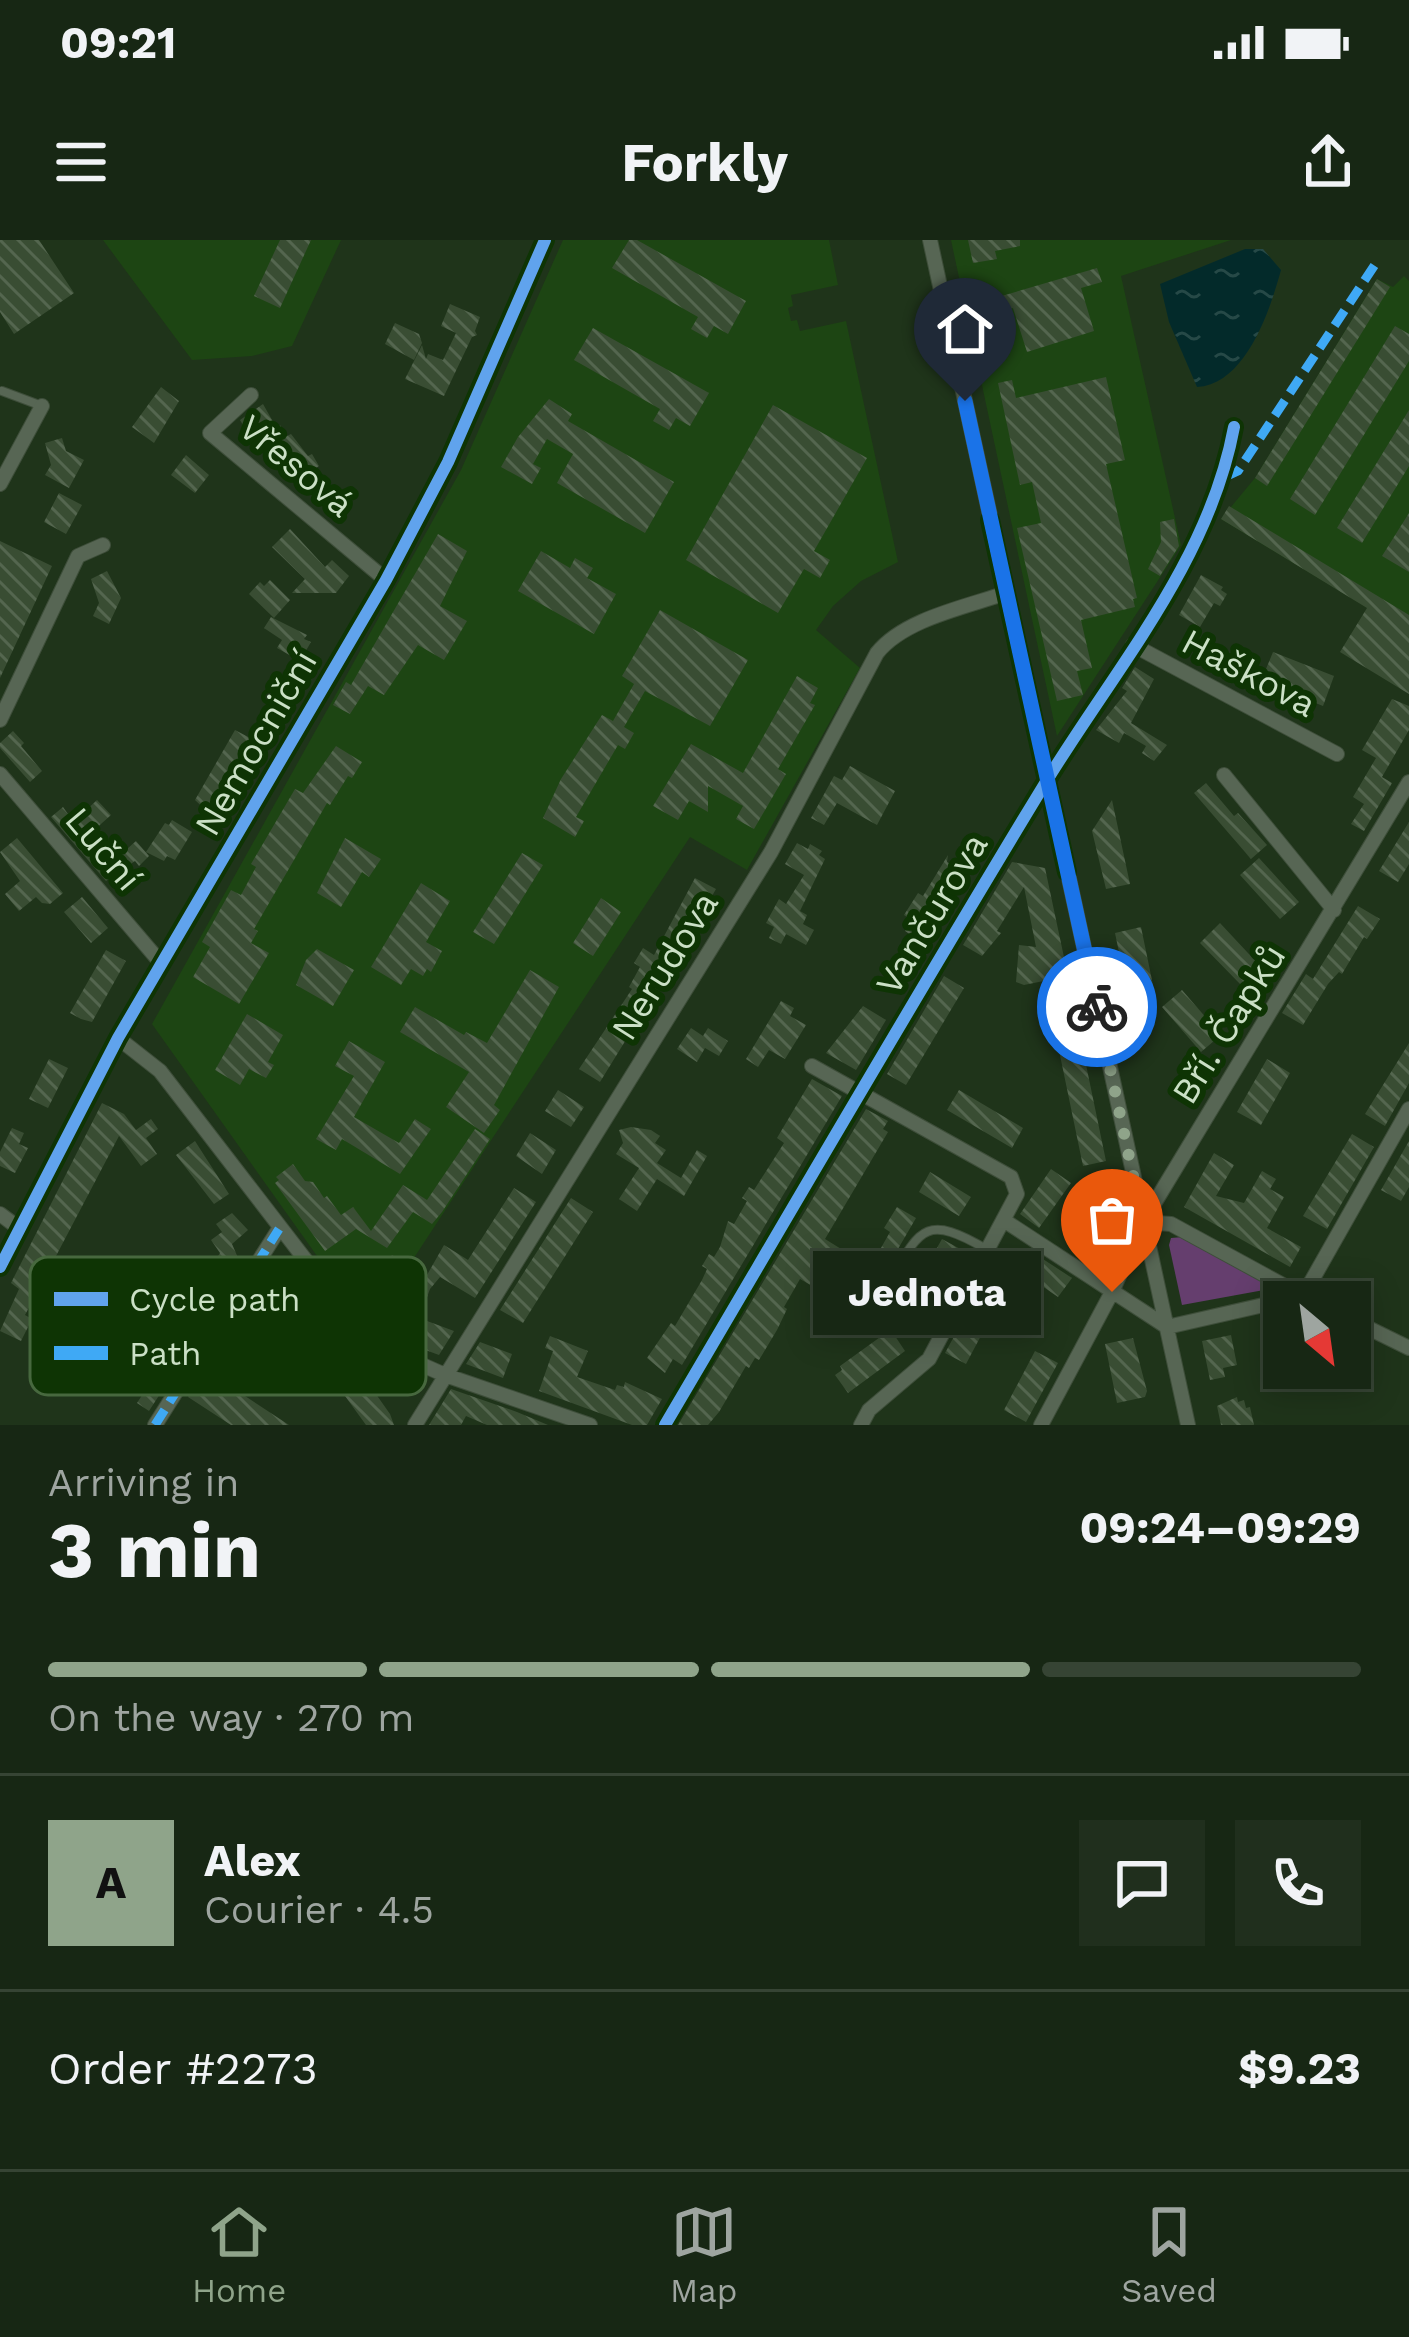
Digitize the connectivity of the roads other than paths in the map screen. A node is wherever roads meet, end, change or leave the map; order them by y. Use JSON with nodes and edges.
{"nodes":[{"id":1,"x":545,"y":240,"type":"edge"},
{"id":2,"x":930,"y":240,"type":"edge"},
{"id":3,"x":2,"y":391,"type":"edge"},
{"id":4,"x":251,"y":395,"type":"dead end"},
{"id":5,"x":42,"y":406,"type":"joint"},
{"id":6,"x":1234,"y":428,"type":"dead end"},
{"id":7,"x":0,"y":484,"type":"edge"},
{"id":8,"x":103,"y":545,"type":"dead end"},
{"id":9,"x":386,"y":580,"type":"junction"},
{"id":10,"x":1006,"y":593,"type":"junction"},
{"id":11,"x":1133,"y":645,"type":"junction"},
{"id":12,"x":0,"y":721,"type":"edge"},
{"id":13,"x":1337,"y":754,"type":"dead end"},
{"id":14,"x":0,"y":774,"type":"edge"},
{"id":15,"x":1224,"y":775,"type":"dead end"},
{"id":16,"x":1046,"y":781,"type":"junction"},
{"id":17,"x":1409,"y":782,"type":"edge"},
{"id":18,"x":1334,"y":910,"type":"junction"},
{"id":19,"x":161,"y":963,"type":"junction"},
{"id":20,"x":118,"y":1038,"type":"junction"},
{"id":21,"x":812,"y":1066,"type":"dead end"},
{"id":22,"x":860,"y":1093,"type":"junction"},
{"id":23,"x":1409,"y":1109,"type":"edge"},
{"id":24,"x":0,"y":1214,"type":"edge"},
{"id":25,"x":1005,"y":1221,"type":"junction"},
{"id":26,"x":1143,"y":1222,"type":"junction"},
{"id":27,"x":279,"y":1228,"type":"junction"},
{"id":28,"x":20,"y":1229,"type":"junction"},
{"id":29,"x":986,"y":1249,"type":"junction"},
{"id":30,"x":261,"y":1257,"type":"edge"},
{"id":31,"x":302,"y":1257,"type":"edge"},
{"id":32,"x":0,"y":1268,"type":"edge"},
{"id":33,"x":1276,"y":1281,"type":"edge"},
{"id":34,"x":1318,"y":1281,"type":"edge"},
{"id":35,"x":1112,"y":1292,"type":"junction"},
{"id":36,"x":1263,"y":1308,"type":"edge"},
{"id":37,"x":1166,"y":1327,"type":"junction"},
{"id":38,"x":1371,"y":1329,"type":"edge"},
{"id":39,"x":941,"y":1336,"type":"junction"},
{"id":40,"x":1409,"y":1348,"type":"edge"},
{"id":41,"x":426,"y":1367,"type":"edge"},
{"id":42,"x":445,"y":1375,"type":"junction"},
{"id":43,"x":174,"y":1395,"type":"edge"},
{"id":44,"x":155,"y":1425,"type":"edge"},
{"id":45,"x":415,"y":1425,"type":"edge"},
{"id":46,"x":590,"y":1425,"type":"edge"},
{"id":47,"x":665,"y":1425,"type":"edge"},
{"id":48,"x":861,"y":1425,"type":"edge"},
{"id":49,"x":1041,"y":1425,"type":"edge"},
{"id":50,"x":1188,"y":1425,"type":"edge"}],
"edges":[{"from":1,"to":9,"type":"street","name":"Nemocniční"},
{"from":2,"to":10,"type":"street"},
{"from":3,"to":5,"type":"lane"},
{"from":4,"to":9,"type":"street","name":"Vřesová"},
{"from":5,"to":7,"type":"street"},
{"from":6,"to":11,"type":"street","name":"Vančurova"},
{"from":8,"to":12,"type":"street"},
{"from":9,"to":19,"type":"street","name":"Nemocniční"},
{"from":10,"to":16,"type":"street"},
{"from":10,"to":42,"type":"street","name":"Nerudova"},
{"from":11,"to":13,"type":"street","name":"Haškova"},
{"from":11,"to":16,"type":"street","name":"Vančurova"},
{"from":14,"to":19,"type":"street","name":"Luční"},
{"from":15,"to":18,"type":"street"},
{"from":16,"to":22,"type":"street","name":"Vančurova"},
{"from":16,"to":26,"type":"street"},
{"from":17,"to":18,"type":"street","name":"Bří. Čapků"},
{"from":18,"to":26,"type":"street","name":"Bří. Čapků"},
{"from":19,"to":20,"type":"street","name":"Nemocniční"},
{"from":20,"to":27,"type":"street"},
{"from":20,"to":28,"type":"street","name":"Nemocniční"},
{"from":21,"to":22,"type":"street"},
{"from":22,"to":25,"type":"street"},
{"from":22,"to":47,"type":"street","name":"Vančurova"},
{"from":23,"to":34,"type":"street"},
{"from":24,"to":28,"type":"street"},
{"from":25,"to":29,"type":"street"},
{"from":25,"to":35,"type":"street"},
{"from":26,"to":33,"type":"street"},
{"from":26,"to":35,"type":"street","name":"Bří. Čapků"},
{"from":26,"to":37,"type":"street"},
{"from":27,"to":30,"type":"street"},
{"from":27,"to":31,"type":"street"},
{"from":28,"to":32,"type":"street","name":"Nemocniční"},
{"from":29,"to":39,"type":"street"},
{"from":29,"to":39,"type":"lane"},
{"from":35,"to":37,"type":"street"},
{"from":35,"to":49,"type":"street","name":"Bří. Čapků"},
{"from":36,"to":37,"type":"street"},
{"from":37,"to":50,"type":"street"},
{"from":38,"to":40,"type":"street"},
{"from":39,"to":48,"type":"street"},
{"from":41,"to":42,"type":"street"},
{"from":42,"to":45,"type":"street","name":"Nerudova"},
{"from":42,"to":46,"type":"street"},
{"from":43,"to":44,"type":"street"}]}
